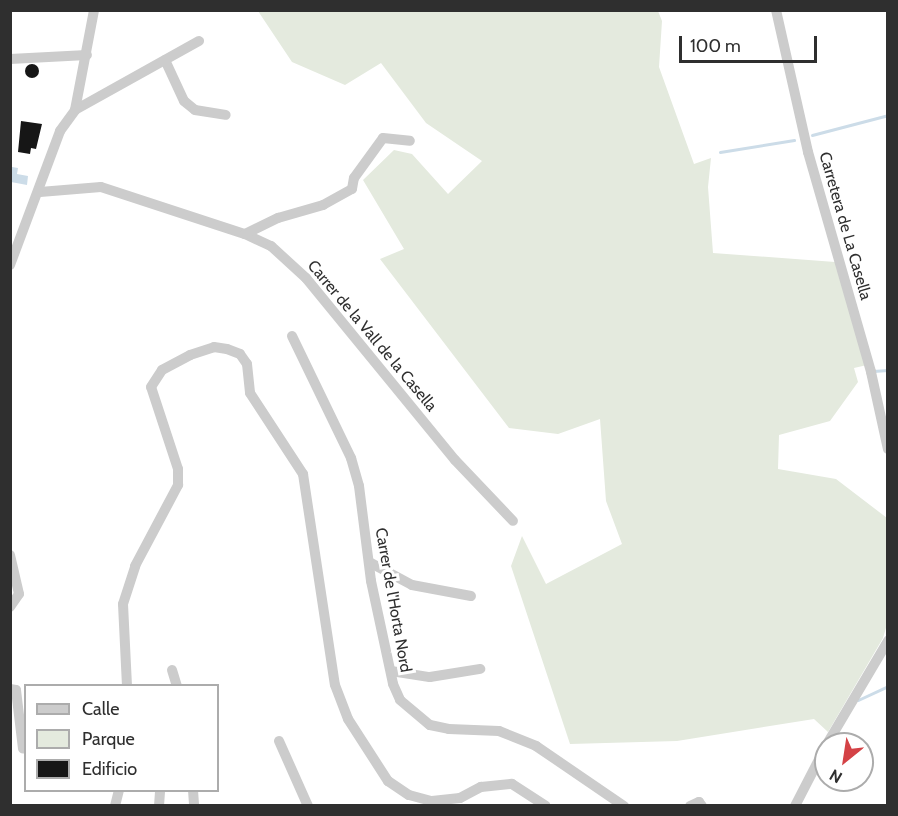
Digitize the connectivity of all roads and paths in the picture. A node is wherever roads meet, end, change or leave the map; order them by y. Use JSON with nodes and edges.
{"nodes":[{"id":1,"x":94,"y":10,"type":"edge"},
{"id":2,"x":776,"y":10,"type":"edge"},
{"id":3,"x":199,"y":41,"type":"dead end"},
{"id":4,"x":87,"y":55,"type":"junction"},
{"id":5,"x":10,"y":59,"type":"edge"},
{"id":6,"x":165,"y":60,"type":"junction"},
{"id":7,"x":75,"y":110,"type":"junction"},
{"id":8,"x":226,"y":115,"type":"dead end"},
{"id":9,"x":410,"y":141,"type":"dead end"},
{"id":10,"x":40,"y":192,"type":"junction"},
{"id":11,"x":245,"y":234,"type":"junction"},
{"id":12,"x":10,"y":265,"type":"edge"},
{"id":13,"x":292,"y":336,"type":"dead end"},
{"id":14,"x":888,"y":449,"type":"edge"},
{"id":15,"x":513,"y":521,"type":"dead end"},
{"id":16,"x":10,"y":555,"type":"edge"},
{"id":17,"x":369,"y":562,"type":"junction"},
{"id":18,"x":471,"y":596,"type":"dead end"},
{"id":19,"x":10,"y":607,"type":"edge"},
{"id":20,"x":888,"y":641,"type":"edge"},
{"id":21,"x":480,"y":669,"type":"dead end"},
{"id":22,"x":172,"y":670,"type":"dead end"},
{"id":23,"x":391,"y":671,"type":"junction"},
{"id":24,"x":128,"y":684,"type":"edge"},
{"id":25,"x":176,"y":684,"type":"edge"},
{"id":26,"x":10,"y":689,"type":"edge"},
{"id":27,"x":834,"y":732,"type":"edge"},
{"id":28,"x":279,"y":741,"type":"dead end"},
{"id":29,"x":23,"y":749,"type":"dead end"},
{"id":30,"x":814,"y":769,"type":"edge"},
{"id":31,"x":308,"y":806,"type":"edge"},
{"id":32,"x":546,"y":806,"type":"edge"},
{"id":33,"x":624,"y":806,"type":"edge"},
{"id":34,"x":690,"y":806,"type":"edge"},
{"id":35,"x":702,"y":806,"type":"edge"},
{"id":36,"x":795,"y":806,"type":"edge"}],
"edges":[{"from":1,"to":4,"type":"street"},
{"from":2,"to":14,"type":"street","name":"Carretera de La Casella"},
{"from":3,"to":6,"type":"street"},
{"from":4,"to":5,"type":"street"},
{"from":4,"to":7,"type":"street"},
{"from":6,"to":7,"type":"street"},
{"from":6,"to":8,"type":"street"},
{"from":7,"to":10,"type":"street"},
{"from":9,"to":11,"type":"street"},
{"from":10,"to":11,"type":"street","name":"Carrer de la Vall de la Casella"},
{"from":10,"to":12,"type":"street"},
{"from":11,"to":15,"type":"street","name":"Carrer de la Vall de la Casella"},
{"from":13,"to":17,"type":"street","name":"Carrer de l'Horta Nord"},
{"from":16,"to":19,"type":"street"},
{"from":17,"to":18,"type":"street"},
{"from":17,"to":23,"type":"street","name":"Carrer de l'Horta Nord"},
{"from":20,"to":27,"type":"street"},
{"from":21,"to":23,"type":"street"},
{"from":22,"to":25,"type":"street"},
{"from":23,"to":33,"type":"street","name":"Carrer de l'Horta Nord"},
{"from":24,"to":32,"type":"street"},
{"from":26,"to":29,"type":"street"},
{"from":28,"to":31,"type":"street"},
{"from":30,"to":36,"type":"street"},
{"from":34,"to":35,"type":"street"}]}
